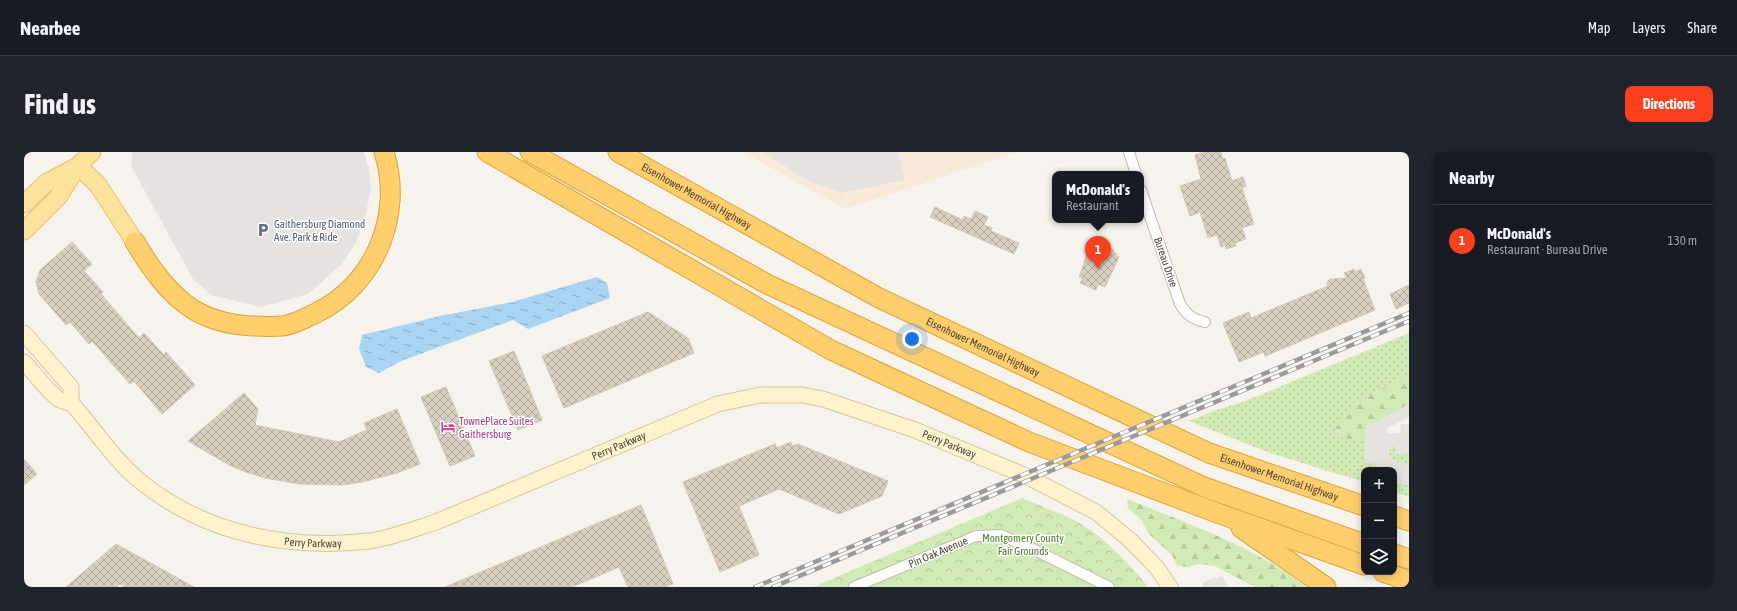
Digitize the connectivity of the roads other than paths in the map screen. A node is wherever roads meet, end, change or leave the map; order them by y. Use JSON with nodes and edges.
{"nodes":[{"id":1,"x":92,"y":152,"type":"edge"},
{"id":2,"x":384,"y":152,"type":"edge"},
{"id":3,"x":487,"y":152,"type":"edge"},
{"id":4,"x":530,"y":152,"type":"edge"},
{"id":5,"x":618,"y":152,"type":"edge"},
{"id":6,"x":1129,"y":152,"type":"edge"},
{"id":7,"x":78,"y":166,"type":"junction"},
{"id":8,"x":1135,"y":171,"type":"edge"},
{"id":9,"x":1144,"y":199,"type":"edge"},
{"id":10,"x":24,"y":204,"type":"edge"},
{"id":11,"x":24,"y":231,"type":"edge"},
{"id":12,"x":134,"y":242,"type":"joint"},
{"id":13,"x":1205,"y":322,"type":"dead end"},
{"id":14,"x":24,"y":332,"type":"edge"},
{"id":15,"x":24,"y":362,"type":"edge"},
{"id":16,"x":71,"y":404,"type":"junction"},
{"id":17,"x":1361,"y":505,"type":"edge"},
{"id":18,"x":1220,"y":514,"type":"junction"},
{"id":19,"x":1397,"y":517,"type":"edge"},
{"id":20,"x":1409,"y":521,"type":"edge"},
{"id":21,"x":1361,"y":543,"type":"edge"},
{"id":22,"x":1397,"y":555,"type":"edge"},
{"id":23,"x":1409,"y":559,"type":"edge"},
{"id":24,"x":1361,"y":564,"type":"edge"},
{"id":25,"x":1392,"y":575,"type":"edge"},
{"id":26,"x":1409,"y":581,"type":"edge"},
{"id":27,"x":854,"y":587,"type":"edge"},
{"id":28,"x":1109,"y":587,"type":"edge"},
{"id":29,"x":1170,"y":587,"type":"edge"},
{"id":30,"x":1326,"y":587,"type":"edge"}],
"edges":[{"from":1,"to":7,"type":"main road"},
{"from":2,"to":12,"type":"highway"},
{"from":3,"to":18,"type":"highway"},
{"from":4,"to":21,"type":"highway"},
{"from":5,"to":17,"type":"highway","name":"Eisenhower Memorial Highway"},
{"from":6,"to":8,"type":"street"},
{"from":7,"to":10,"type":"main road"},
{"from":7,"to":11,"type":"main road"},
{"from":7,"to":12,"type":"main road"},
{"from":9,"to":13,"type":"street","name":"Bureau Drive"},
{"from":14,"to":16,"type":"street"},
{"from":15,"to":16,"type":"street","name":"Perry Parkway"},
{"from":16,"to":29,"type":"street","name":"Perry Parkway"},
{"from":18,"to":24,"type":"highway"},
{"from":18,"to":30,"type":"highway"},
{"from":19,"to":20,"type":"highway"},
{"from":22,"to":23,"type":"highway"},
{"from":25,"to":26,"type":"highway"},
{"from":27,"to":28,"type":"street","name":"Pin Oak Avenue"}]}
